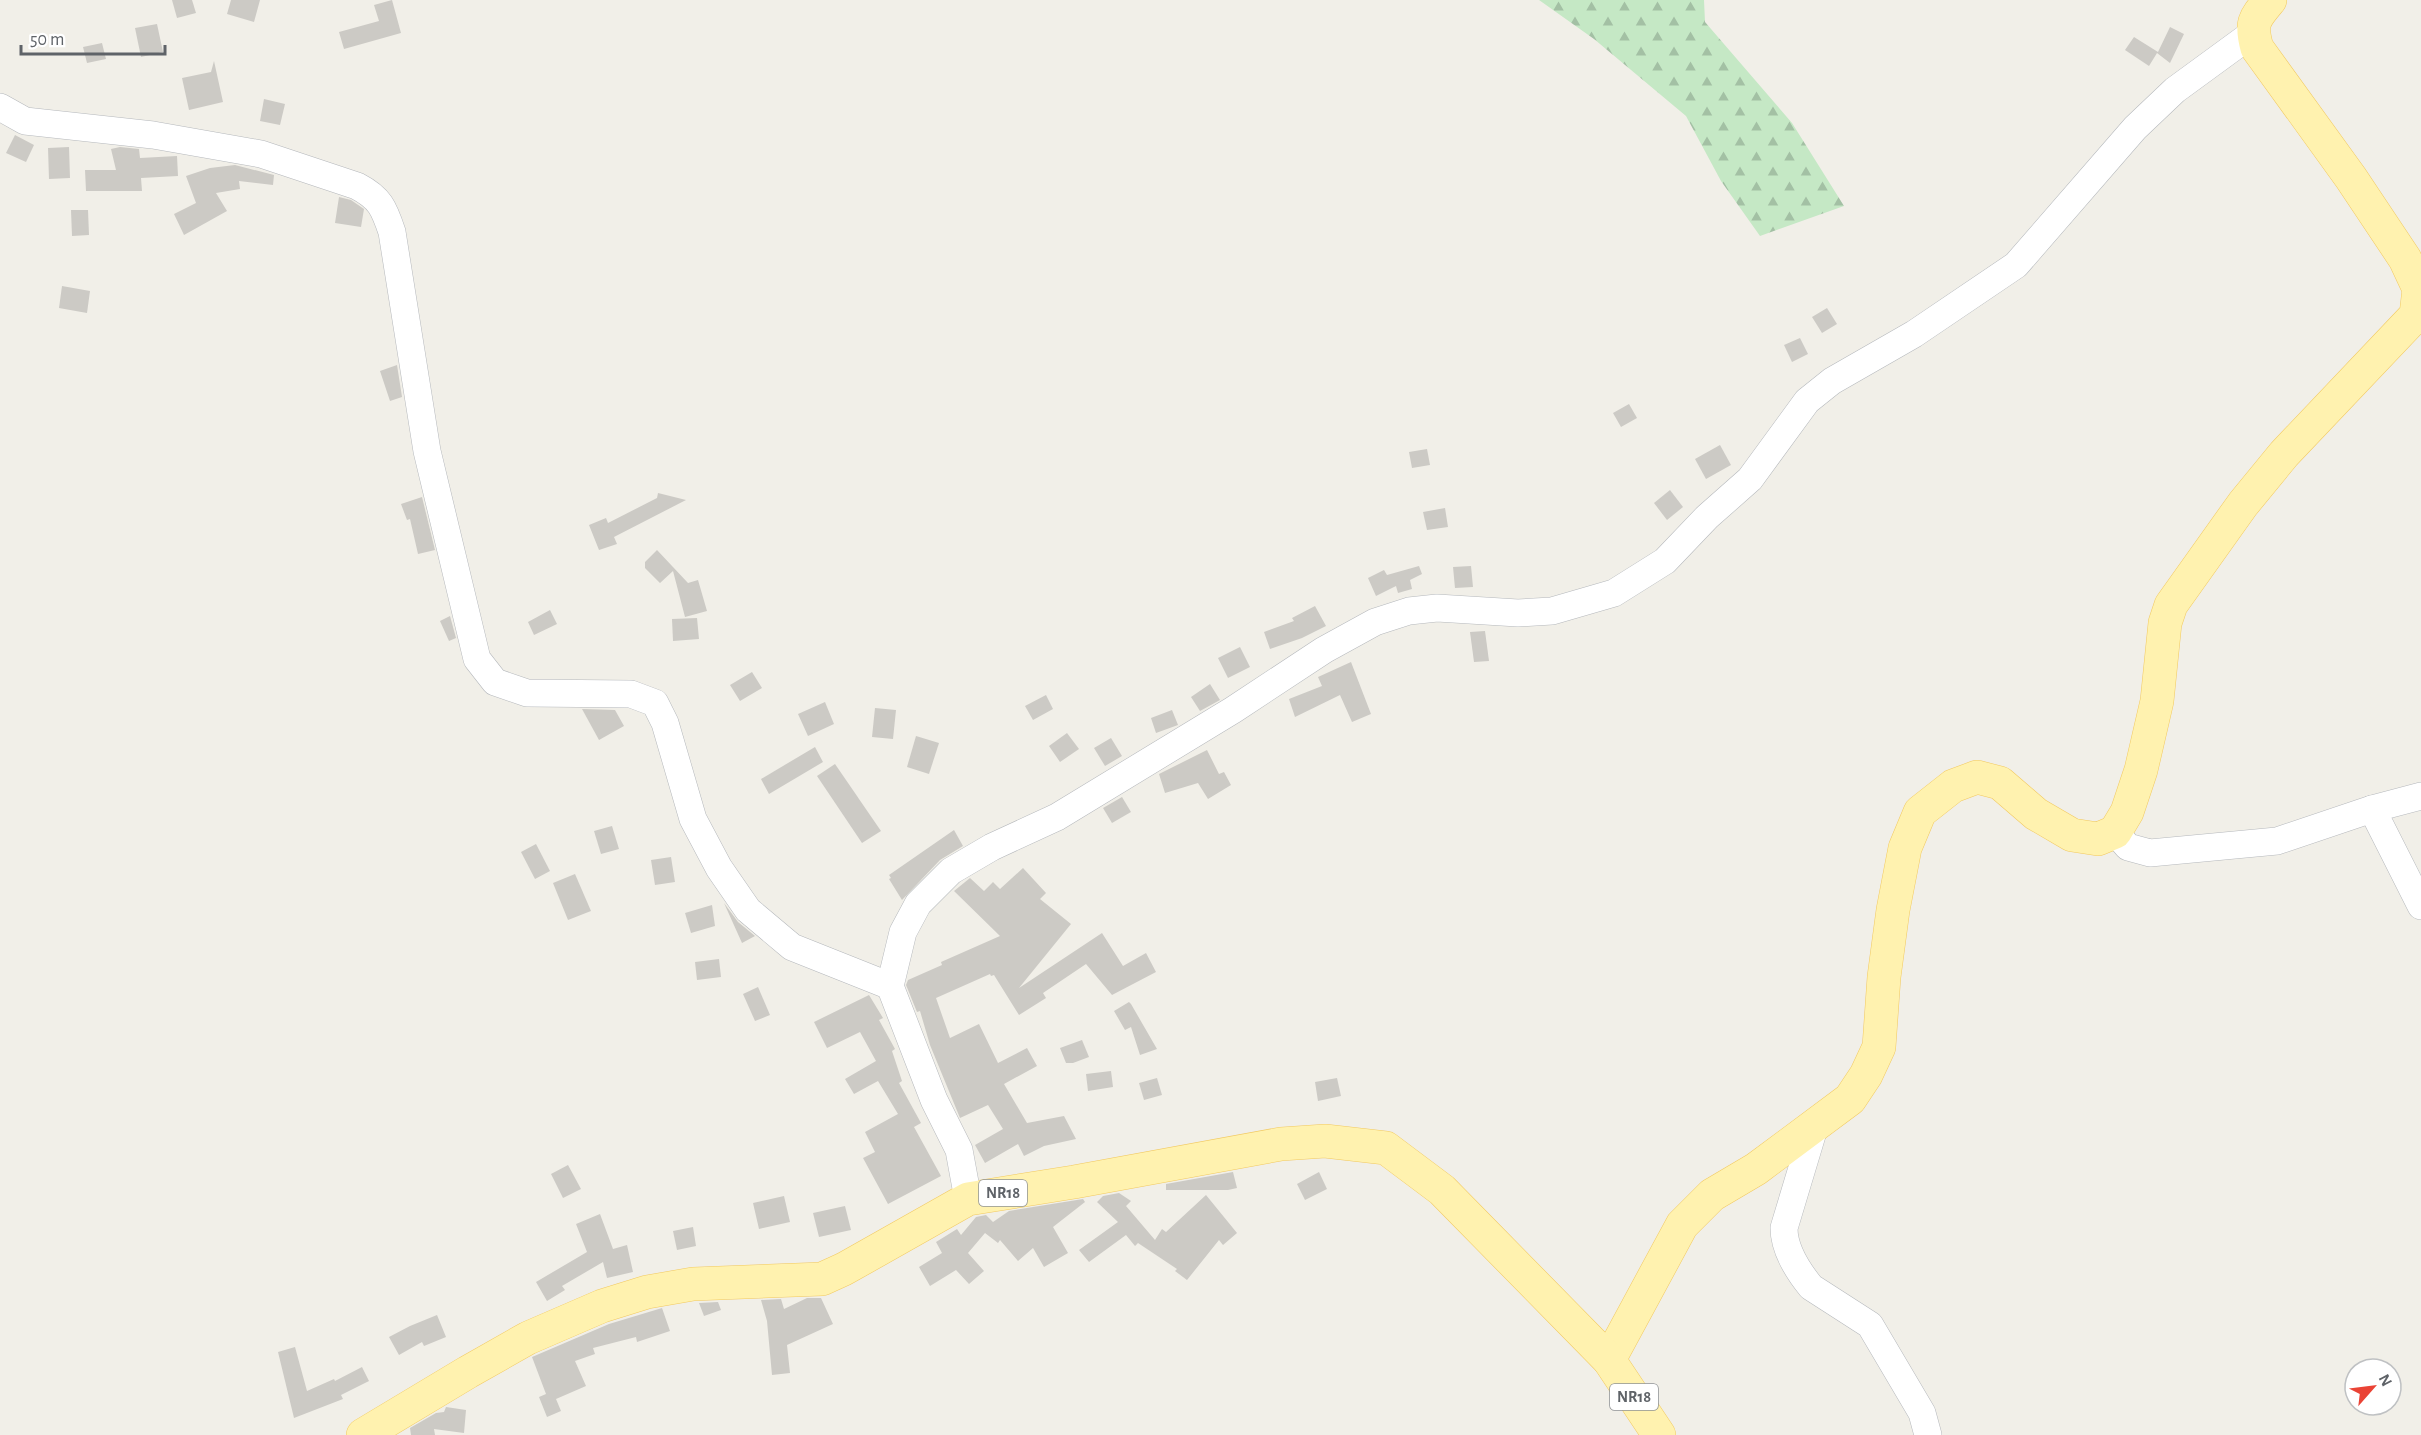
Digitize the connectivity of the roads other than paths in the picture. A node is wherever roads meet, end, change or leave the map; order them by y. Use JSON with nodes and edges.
{"nodes":[{"id":1,"x":2270,"y":0,"type":"edge"},
{"id":2,"x":2253,"y":33,"type":"junction"},
{"id":3,"x":0,"y":107,"type":"edge"},
{"id":4,"x":2421,"y":796,"type":"edge"},
{"id":5,"x":2372,"y":808,"type":"junction"},
{"id":6,"x":2115,"y":832,"type":"junction"},
{"id":7,"x":2421,"y":906,"type":"edge"},
{"id":8,"x":890,"y":986,"type":"junction"},
{"id":9,"x":1815,"y":1125,"type":"junction"},
{"id":10,"x":968,"y":1199,"type":"junction"},
{"id":11,"x":1610,"y":1360,"type":"junction"},
{"id":12,"x":363,"y":1435,"type":"edge"},
{"id":13,"x":1659,"y":1435,"type":"edge"},
{"id":14,"x":1928,"y":1435,"type":"edge"}],
"edges":[{"from":1,"to":2,"type":"main road"},
{"from":2,"to":6,"type":"main road"},
{"from":2,"to":8,"type":"street"},
{"from":3,"to":8,"type":"street"},
{"from":4,"to":5,"type":"street"},
{"from":5,"to":6,"type":"street"},
{"from":5,"to":7,"type":"street"},
{"from":6,"to":9,"type":"main road","number":"NR18"},
{"from":8,"to":10,"type":"street"},
{"from":9,"to":11,"type":"main road","number":"NR18"},
{"from":9,"to":14,"type":"street"},
{"from":10,"to":11,"type":"main road","number":"NR18"},
{"from":10,"to":12,"type":"main road","number":"NR18"},
{"from":11,"to":13,"type":"main road","number":"NR18"}]}
